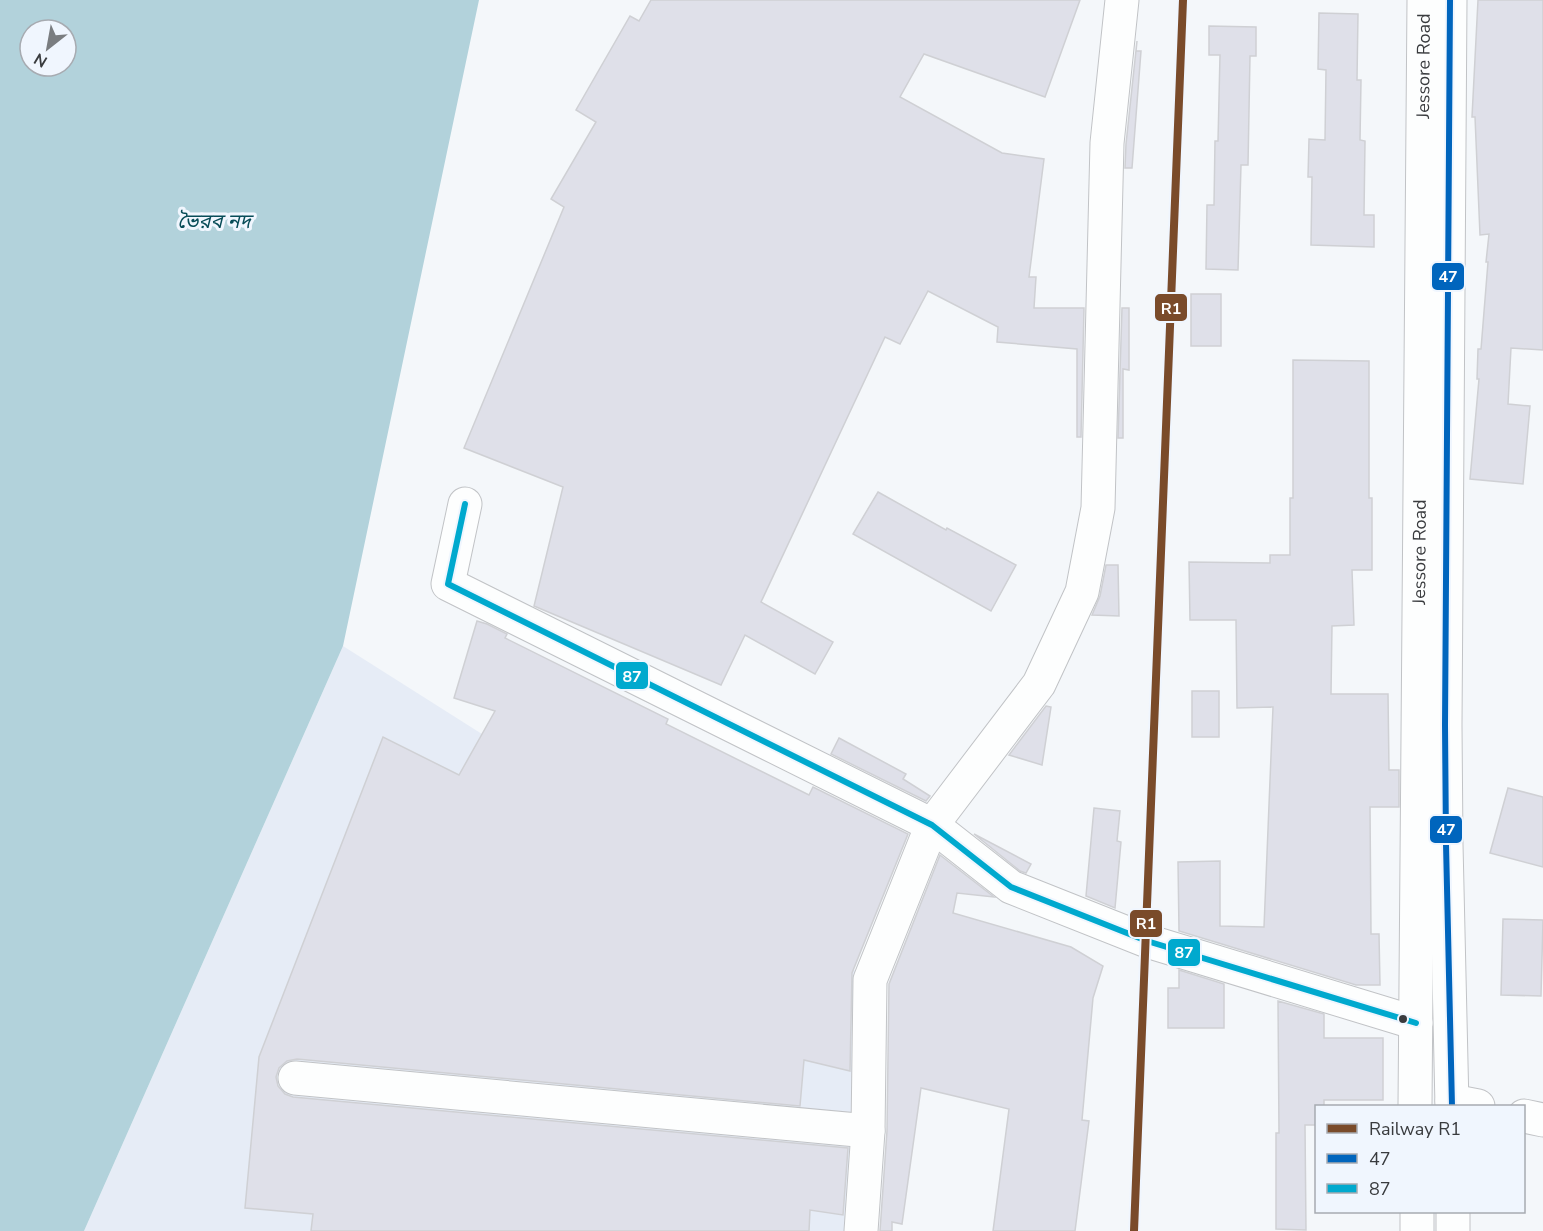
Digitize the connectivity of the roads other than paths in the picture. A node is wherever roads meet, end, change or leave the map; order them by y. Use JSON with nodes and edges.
{"nodes":[{"id":1,"x":1122,"y":0,"type":"edge"},
{"id":2,"x":1424,"y":0,"type":"edge"},
{"id":3,"x":1450,"y":0,"type":"edge"},
{"id":4,"x":465,"y":504,"type":"dead end"},
{"id":5,"x":932,"y":825,"type":"junction"},
{"id":6,"x":1416,"y":1023,"type":"junction"},
{"id":7,"x":295,"y":1078,"type":"dead end"},
{"id":8,"x":1415,"y":1105,"type":"edge"},
{"id":9,"x":1461,"y":1105,"type":"edge"},
{"id":10,"x":1525,"y":1116,"type":"edge"},
{"id":11,"x":1543,"y":1120,"type":"edge"},
{"id":12,"x":868,"y":1131,"type":"junction"},
{"id":13,"x":1417,"y":1213,"type":"edge"},
{"id":14,"x":1453,"y":1213,"type":"edge"},
{"id":15,"x":861,"y":1231,"type":"edge"},
{"id":16,"x":1417,"y":1231,"type":"edge"},
{"id":17,"x":1453,"y":1231,"type":"edge"}],
"edges":[{"from":1,"to":5,"type":"main road"},
{"from":2,"to":6,"type":"main road","name":"Jessore Road"},
{"from":3,"to":9,"type":"main road","name":"Jessore Road"},
{"from":4,"to":5,"type":"main road"},
{"from":5,"to":6,"type":"main road"},
{"from":5,"to":12,"type":"main road"},
{"from":6,"to":8,"type":"main road","name":"Jessore Road"},
{"from":7,"to":12,"type":"main road"},
{"from":10,"to":11,"type":"main road"},
{"from":12,"to":15,"type":"main road"},
{"from":13,"to":16,"type":"main road"},
{"from":14,"to":17,"type":"main road"}]}
